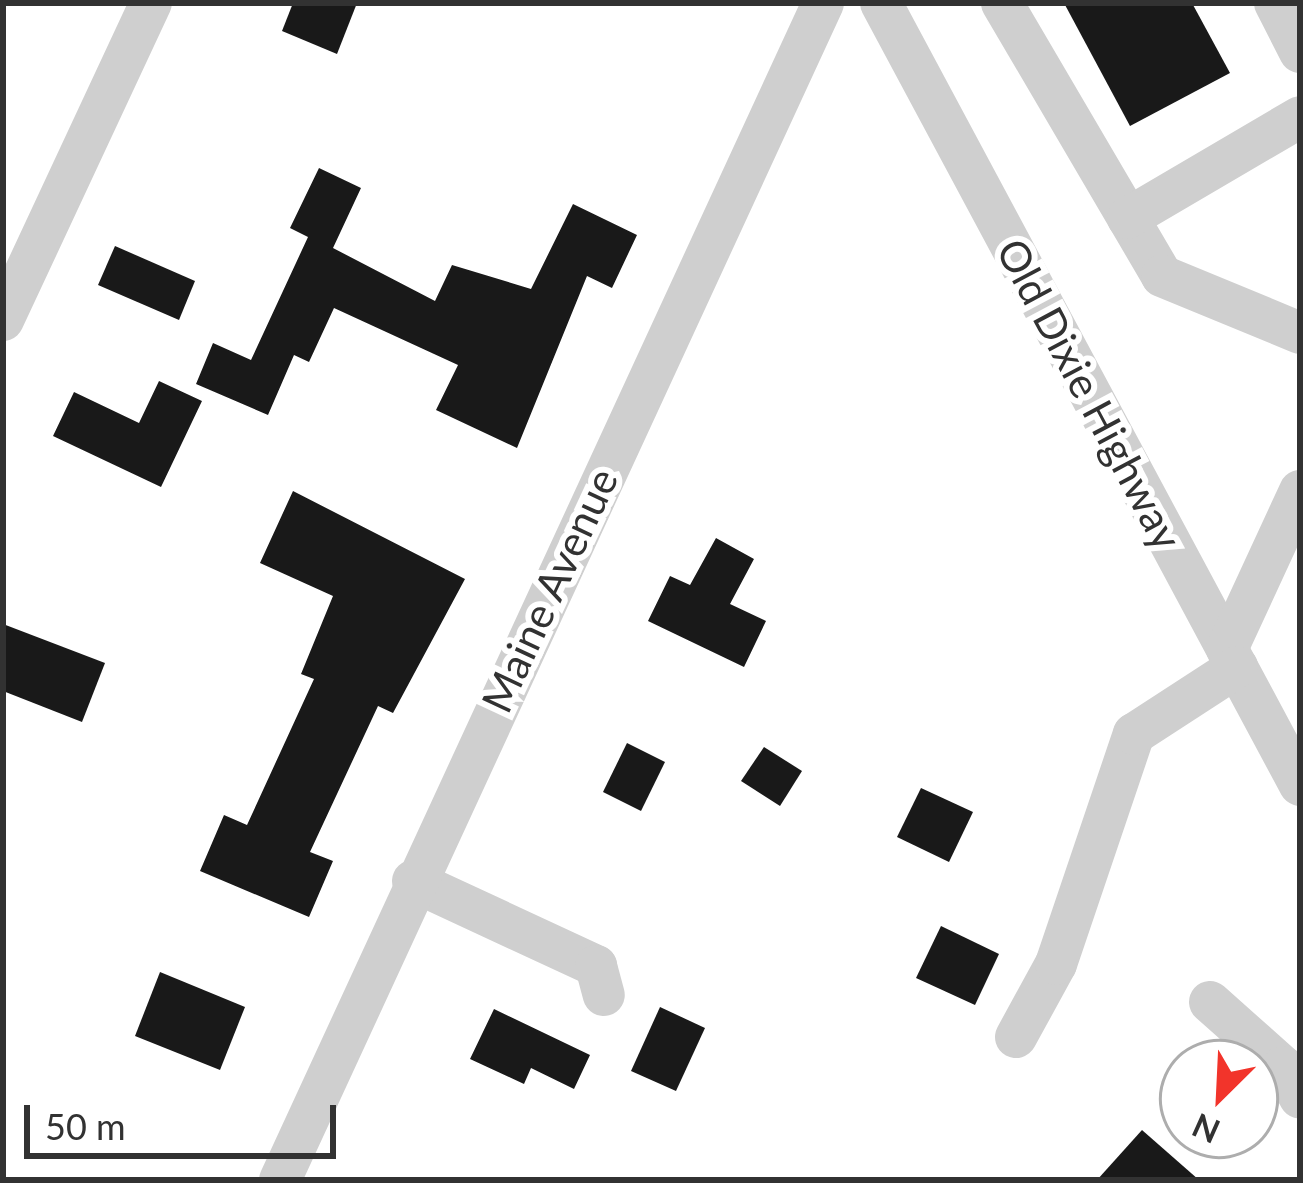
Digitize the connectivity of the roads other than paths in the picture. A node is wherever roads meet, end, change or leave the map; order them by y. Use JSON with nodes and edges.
{"nodes":[{"id":1,"x":151,"y":3,"type":"edge"},
{"id":2,"x":823,"y":3,"type":"edge"},
{"id":3,"x":881,"y":3,"type":"edge"},
{"id":4,"x":1002,"y":3,"type":"edge"},
{"id":5,"x":1300,"y":117,"type":"edge"},
{"id":6,"x":1128,"y":218,"type":"junction"},
{"id":7,"x":3,"y":320,"type":"edge"},
{"id":8,"x":1300,"y":333,"type":"edge"},
{"id":9,"x":1300,"y":490,"type":"edge"},
{"id":10,"x":1232,"y":658,"type":"junction"},
{"id":11,"x":1300,"y":785,"type":"edge"},
{"id":12,"x":413,"y":880,"type":"junction"},
{"id":13,"x":604,"y":995,"type":"dead end"},
{"id":14,"x":1210,"y":1002,"type":"dead end"},
{"id":15,"x":1016,"y":1037,"type":"dead end"},
{"id":16,"x":1300,"y":1098,"type":"edge"},
{"id":17,"x":280,"y":1180,"type":"edge"}],
"edges":[{"from":1,"to":7,"type":"street"},
{"from":2,"to":12,"type":"street","name":"Maine Avenue"},
{"from":3,"to":10,"type":"street","name":"Old Dixie Highway"},
{"from":4,"to":6,"type":"street"},
{"from":5,"to":6,"type":"street"},
{"from":6,"to":8,"type":"street"},
{"from":9,"to":10,"type":"street"},
{"from":10,"to":11,"type":"street","name":"Old Dixie Highway"},
{"from":10,"to":15,"type":"street"},
{"from":12,"to":13,"type":"street"},
{"from":12,"to":17,"type":"street","name":"Maine Avenue"},
{"from":14,"to":16,"type":"street"}]}
